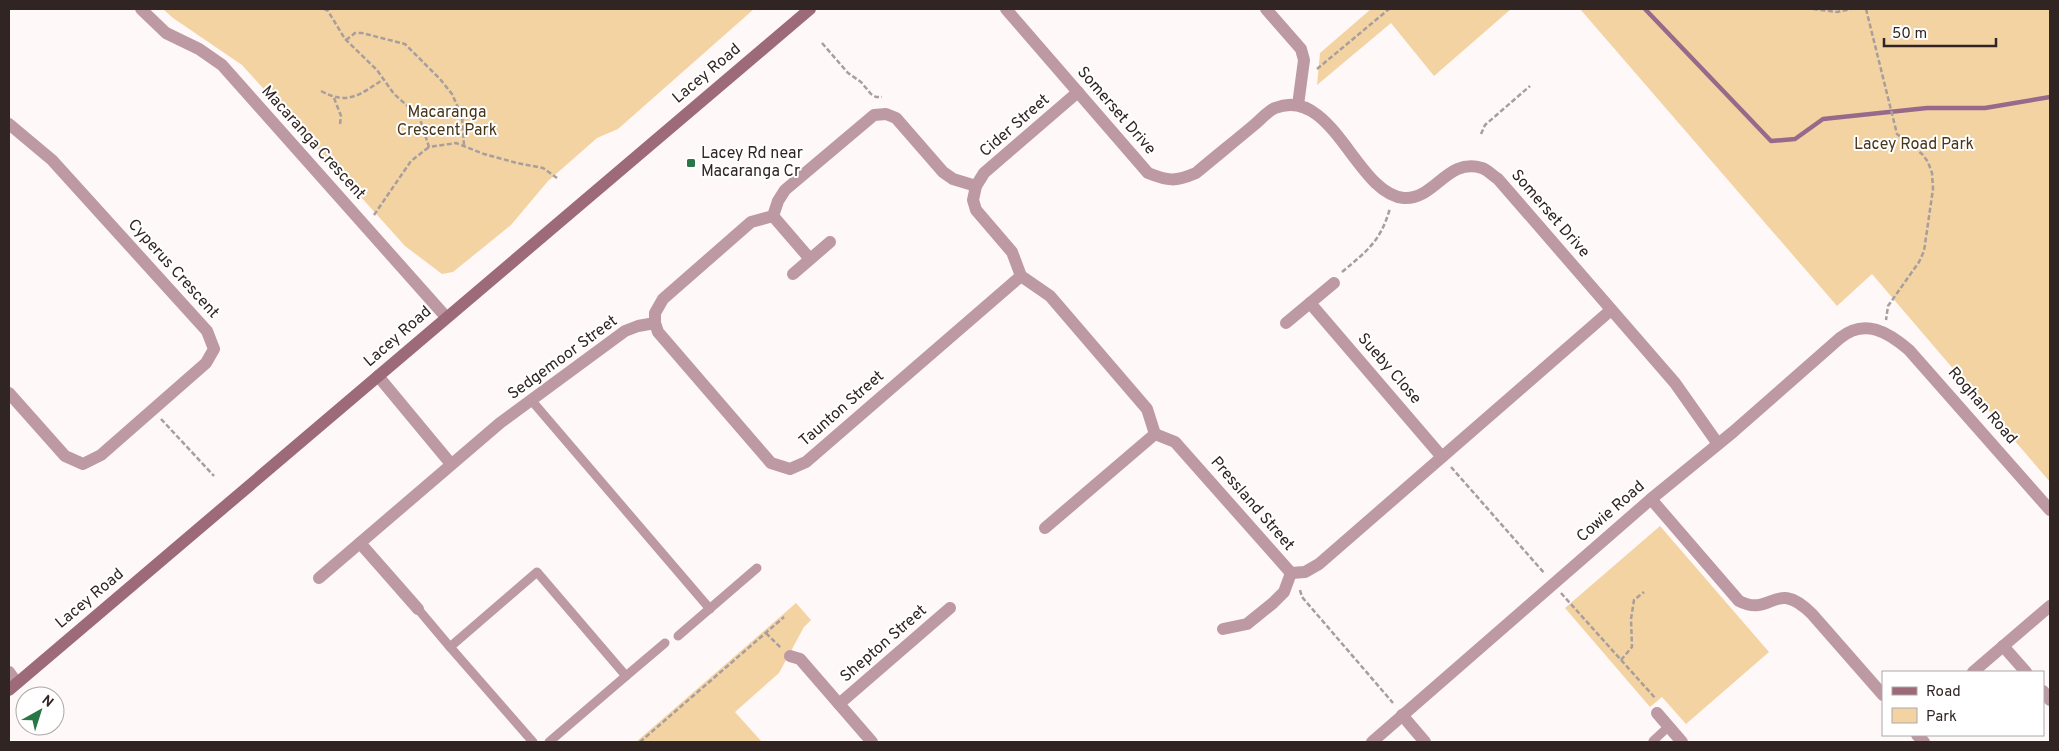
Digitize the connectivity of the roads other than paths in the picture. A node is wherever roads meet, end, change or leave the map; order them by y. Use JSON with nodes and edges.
{"nodes":[{"id":1,"x":141,"y":9,"type":"edge"},
{"id":2,"x":810,"y":9,"type":"edge"},
{"id":3,"x":1006,"y":9,"type":"edge"},
{"id":4,"x":1266,"y":9,"type":"edge"},
{"id":5,"x":1078,"y":92,"type":"junction"},
{"id":6,"x":1298,"y":105,"type":"junction"},
{"id":7,"x":9,"y":124,"type":"edge"},
{"id":8,"x":976,"y":186,"type":"junction"},
{"id":9,"x":773,"y":216,"type":"junction"},
{"id":10,"x":830,"y":242,"type":"dead end"},
{"id":11,"x":810,"y":259,"type":"junction"},
{"id":12,"x":793,"y":274,"type":"dead end"},
{"id":13,"x":1021,"y":276,"type":"junction"},
{"id":14,"x":1334,"y":283,"type":"road end"},
{"id":15,"x":1310,"y":303,"type":"junction"},
{"id":16,"x":1611,"y":310,"type":"junction"},
{"id":17,"x":446,"y":317,"type":"junction"},
{"id":18,"x":655,"y":323,"type":"junction"},
{"id":19,"x":1286,"y":324,"type":"dead end"},
{"id":20,"x":1882,"y":331,"type":"joint"},
{"id":21,"x":378,"y":376,"type":"junction"},
{"id":22,"x":9,"y":393,"type":"edge"},
{"id":23,"x":532,"y":401,"type":"junction"},
{"id":24,"x":1155,"y":434,"type":"junction"},
{"id":25,"x":1718,"y":444,"type":"junction"},
{"id":26,"x":1442,"y":457,"type":"junction"},
{"id":27,"x":451,"y":464,"type":"junction"},
{"id":28,"x":1651,"y":499,"type":"junction"},
{"id":29,"x":2050,"y":510,"type":"edge"},
{"id":30,"x":1045,"y":528,"type":"dead end"},
{"id":31,"x":360,"y":543,"type":"junction"},
{"id":32,"x":757,"y":568,"type":"dead end"},
{"id":33,"x":1291,"y":573,"type":"junction"},
{"id":34,"x":319,"y":578,"type":"dead end"},
{"id":35,"x":2050,"y":606,"type":"edge"},
{"id":36,"x":950,"y":608,"type":"dead end"},
{"id":37,"x":710,"y":609,"type":"junction"},
{"id":38,"x":418,"y":610,"type":"joint"},
{"id":39,"x":1223,"y":629,"type":"dead end"},
{"id":40,"x":678,"y":636,"type":"dead end"},
{"id":41,"x":665,"y":642,"type":"dead end"},
{"id":42,"x":450,"y":646,"type":"junction"},
{"id":43,"x":2003,"y":646,"type":"junction"},
{"id":44,"x":790,"y":656,"type":"road end"},
{"id":45,"x":1974,"y":671,"type":"edge"},
{"id":46,"x":2025,"y":671,"type":"edge"},
{"id":47,"x":9,"y":672,"type":"edge"},
{"id":48,"x":626,"y":676,"type":"junction"},
{"id":49,"x":13,"y":686,"type":"edge"},
{"id":50,"x":1882,"y":694,"type":"edge"},
{"id":51,"x":839,"y":704,"type":"junction"},
{"id":52,"x":1657,"y":713,"type":"road end"},
{"id":53,"x":1402,"y":715,"type":"junction"},
{"id":54,"x":1668,"y":727,"type":"junction"},
{"id":55,"x":1653,"y":741,"type":"dead end"},
{"id":56,"x":533,"y":742,"type":"edge"},
{"id":57,"x":549,"y":742,"type":"edge"},
{"id":58,"x":872,"y":742,"type":"edge"},
{"id":59,"x":1372,"y":742,"type":"edge"},
{"id":60,"x":1426,"y":742,"type":"edge"},
{"id":61,"x":1682,"y":742,"type":"edge"}],
"edges":[{"from":1,"to":17,"type":"street","name":"Macaranga Crescent"},
{"from":2,"to":17,"type":"street","name":"Lacey Road"},
{"from":3,"to":5,"type":"street","name":"Somerset Drive"},
{"from":4,"to":6,"type":"street"},
{"from":5,"to":6,"type":"street","name":"Somerset Drive"},
{"from":5,"to":8,"type":"street","name":"Cider Street"},
{"from":6,"to":16,"type":"street","name":"Somerset Drive"},
{"from":7,"to":22,"type":"street","name":"Cyperus Crescent"},
{"from":8,"to":9,"type":"street"},
{"from":8,"to":13,"type":"street"},
{"from":9,"to":11,"type":"street"},
{"from":9,"to":18,"type":"street"},
{"from":10,"to":11,"type":"street"},
{"from":11,"to":12,"type":"street"},
{"from":13,"to":18,"type":"street","name":"Taunton Street"},
{"from":13,"to":24,"type":"street"},
{"from":14,"to":15,"type":"street"},
{"from":15,"to":19,"type":"street"},
{"from":15,"to":26,"type":"street","name":"Sueby Close"},
{"from":16,"to":25,"type":"street","name":"Somerset Drive"},
{"from":16,"to":26,"type":"street","name":"Pressland Street"},
{"from":17,"to":21,"type":"street","name":"Lacey Road"},
{"from":18,"to":23,"type":"street","name":"Sedgemoor Street"},
{"from":20,"to":25,"type":"street","name":"Cowie Road"},
{"from":20,"to":29,"type":"street","name":"Roghan Road"},
{"from":21,"to":27,"type":"street"},
{"from":21,"to":49,"type":"street","name":"Lacey Road"},
{"from":23,"to":27,"type":"street","name":"Sedgemoor Street"},
{"from":23,"to":37,"type":"lane"},
{"from":24,"to":30,"type":"street"},
{"from":24,"to":33,"type":"street","name":"Pressland Street"},
{"from":25,"to":28,"type":"street","name":"Cowie Road"},
{"from":26,"to":33,"type":"street","name":"Pressland Street"},
{"from":27,"to":31,"type":"street","name":"Sedgemoor Street"},
{"from":28,"to":50,"type":"street"},
{"from":28,"to":53,"type":"street","name":"Cowie Road"},
{"from":31,"to":34,"type":"street","name":"Sedgemoor Street"},
{"from":31,"to":38,"type":"street"},
{"from":32,"to":37,"type":"lane"},
{"from":33,"to":39,"type":"street"},
{"from":35,"to":43,"type":"street"},
{"from":36,"to":51,"type":"street","name":"Shepton Street"},
{"from":37,"to":40,"type":"lane"},
{"from":38,"to":42,"type":"lane"},
{"from":41,"to":48,"type":"lane"},
{"from":42,"to":48,"type":"lane"},
{"from":42,"to":56,"type":"lane"},
{"from":43,"to":45,"type":"street"},
{"from":43,"to":46,"type":"street"},
{"from":44,"to":51,"type":"street"},
{"from":47,"to":49,"type":"street"},
{"from":48,"to":57,"type":"lane"},
{"from":51,"to":58,"type":"street"},
{"from":52,"to":54,"type":"street"},
{"from":53,"to":59,"type":"street","name":"Cowie Road"},
{"from":53,"to":60,"type":"street"},
{"from":54,"to":55,"type":"lane"},
{"from":54,"to":61,"type":"street"}]}
